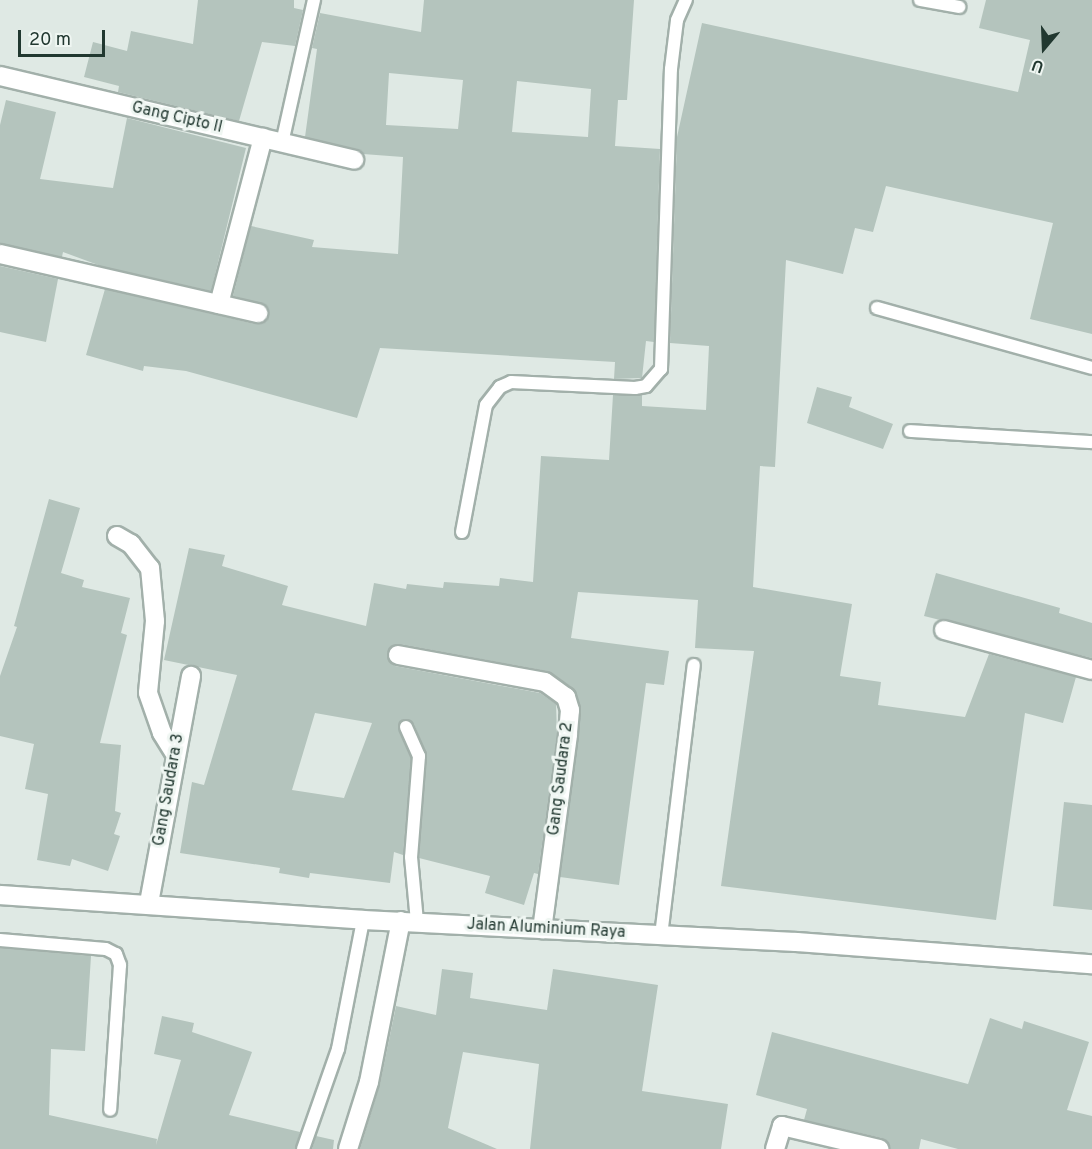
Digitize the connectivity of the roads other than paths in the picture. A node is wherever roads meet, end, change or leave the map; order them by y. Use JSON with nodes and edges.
{"nodes":[{"id":1,"x":314,"y":0,"type":"edge"},
{"id":2,"x":686,"y":0,"type":"edge"},
{"id":3,"x":920,"y":0,"type":"edge"},
{"id":4,"x":959,"y":7,"type":"dead end"},
{"id":5,"x":0,"y":76,"type":"edge"},
{"id":6,"x":263,"y":138,"type":"junction"},
{"id":7,"x":282,"y":143,"type":"junction"},
{"id":8,"x":354,"y":160,"type":"dead end"},
{"id":9,"x":0,"y":254,"type":"edge"},
{"id":10,"x":219,"y":304,"type":"junction"},
{"id":11,"x":878,"y":308,"type":"dead end"},
{"id":12,"x":258,"y":313,"type":"dead end"},
{"id":13,"x":1092,"y":368,"type":"edge"},
{"id":14,"x":910,"y":431,"type":"dead end"},
{"id":15,"x":1092,"y":442,"type":"edge"},
{"id":16,"x":462,"y":532,"type":"dead end"},
{"id":17,"x":117,"y":536,"type":"dead end"},
{"id":18,"x":944,"y":630,"type":"dead end"},
{"id":19,"x":398,"y":655,"type":"dead end"},
{"id":20,"x":694,"y":665,"type":"dead end"},
{"id":21,"x":1092,"y":670,"type":"edge"},
{"id":22,"x":191,"y":676,"type":"dead end"},
{"id":23,"x":406,"y":727,"type":"dead end"},
{"id":24,"x":174,"y":752,"type":"junction"},
{"id":25,"x":0,"y":895,"type":"edge"},
{"id":26,"x":149,"y":903,"type":"junction"},
{"id":27,"x":363,"y":920,"type":"junction"},
{"id":28,"x":409,"y":922,"type":"junction"},
{"id":29,"x":542,"y":929,"type":"junction"},
{"id":30,"x":661,"y":936,"type":"junction"},
{"id":31,"x":0,"y":940,"type":"edge"},
{"id":32,"x":1092,"y":964,"type":"edge"},
{"id":33,"x":110,"y":1110,"type":"dead end"},
{"id":34,"x":303,"y":1149,"type":"edge"},
{"id":35,"x":348,"y":1149,"type":"edge"},
{"id":36,"x":775,"y":1149,"type":"edge"},
{"id":37,"x":879,"y":1149,"type":"edge"}],
"edges":[{"from":1,"to":7,"type":"lane"},
{"from":2,"to":16,"type":"lane"},
{"from":3,"to":4,"type":"lane"},
{"from":5,"to":6,"type":"street","name":"Gang Cipto II"},
{"from":6,"to":7,"type":"street","name":"Gang Cipto II"},
{"from":6,"to":10,"type":"street"},
{"from":7,"to":8,"type":"street","name":"Gang Cipto II"},
{"from":9,"to":10,"type":"street"},
{"from":10,"to":12,"type":"street"},
{"from":11,"to":13,"type":"lane"},
{"from":14,"to":15,"type":"lane"},
{"from":17,"to":24,"type":"street"},
{"from":18,"to":21,"type":"street"},
{"from":19,"to":29,"type":"street","name":"Gang Saudara 2"},
{"from":20,"to":30,"type":"lane"},
{"from":22,"to":24,"type":"street","name":"Gang Saudara 3"},
{"from":23,"to":28,"type":"lane"},
{"from":24,"to":26,"type":"street","name":"Gang Saudara 3"},
{"from":25,"to":26,"type":"street","name":"Jalan Aluminium Raya"},
{"from":26,"to":27,"type":"street","name":"Jalan Aluminium Raya"},
{"from":27,"to":28,"type":"street","name":"Jalan Aluminium Raya"},
{"from":27,"to":34,"type":"lane"},
{"from":28,"to":29,"type":"street","name":"Jalan Aluminium Raya"},
{"from":28,"to":35,"type":"street"},
{"from":29,"to":30,"type":"street","name":"Jalan Aluminium Raya"},
{"from":30,"to":32,"type":"street","name":"Jalan Aluminium Raya"},
{"from":31,"to":33,"type":"lane"},
{"from":36,"to":37,"type":"street"}]}
